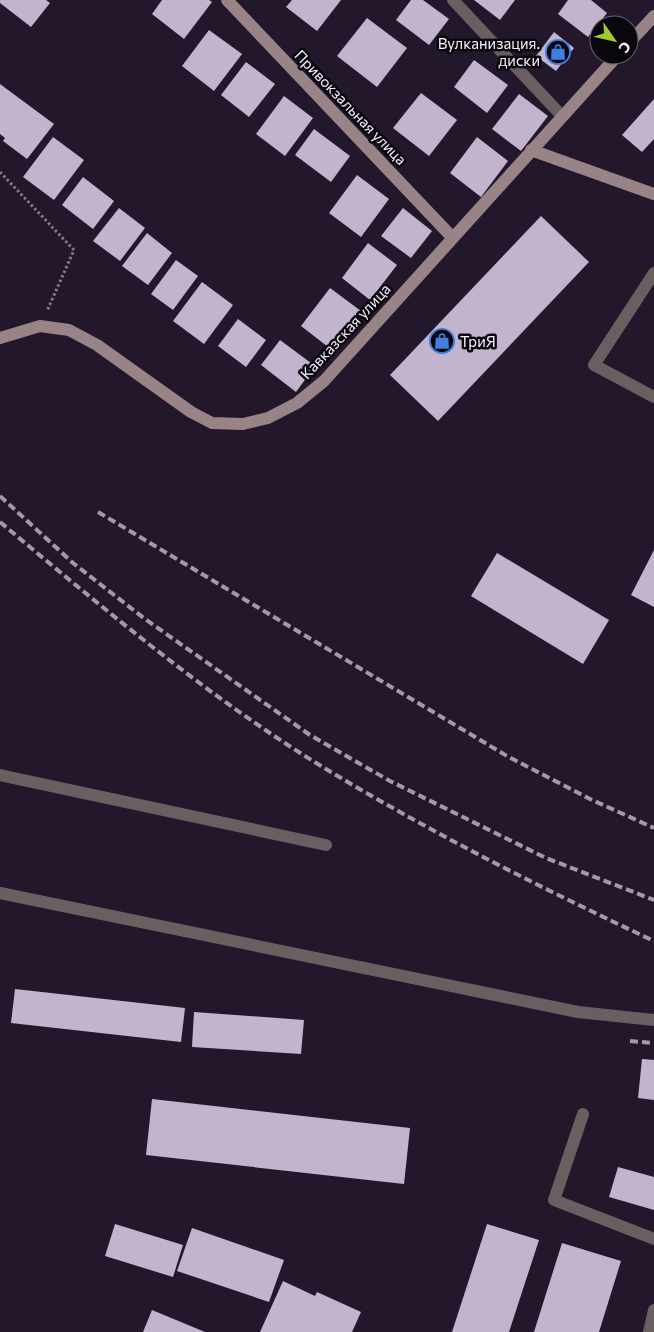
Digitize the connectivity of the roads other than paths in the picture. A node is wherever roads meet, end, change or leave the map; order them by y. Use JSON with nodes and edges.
{"nodes":[{"id":1,"x":227,"y":0,"type":"edge"},
{"id":2,"x":453,"y":0,"type":"edge"},
{"id":3,"x":654,"y":16,"type":"edge"},
{"id":4,"x":639,"y":32,"type":"edge"},
{"id":5,"x":609,"y":65,"type":"edge"},
{"id":6,"x":562,"y":116,"type":"junction"},
{"id":7,"x":531,"y":150,"type":"junction"},
{"id":8,"x":654,"y":194,"type":"edge"},
{"id":9,"x":452,"y":237,"type":"junction"},
{"id":10,"x":654,"y":273,"type":"edge"},
{"id":11,"x":0,"y":338,"type":"edge"},
{"id":12,"x":654,"y":397,"type":"edge"},
{"id":13,"x":0,"y":775,"type":"edge"},
{"id":14,"x":326,"y":846,"type":"dead end"},
{"id":15,"x":0,"y":893,"type":"edge"},
{"id":16,"x":654,"y":1020,"type":"edge"},
{"id":17,"x":583,"y":1114,"type":"dead end"},
{"id":18,"x":654,"y":1239,"type":"edge"},
{"id":19,"x":654,"y":1310,"type":"edge"},
{"id":20,"x":649,"y":1332,"type":"edge"}],
"edges":[{"from":1,"to":9,"type":"main road","name":"Привокзальная улица"},
{"from":2,"to":6,"type":"street"},
{"from":3,"to":4,"type":"main road"},
{"from":5,"to":6,"type":"main road","name":"Кавказская улица"},
{"from":6,"to":7,"type":"main road","name":"Кавказская улица"},
{"from":7,"to":8,"type":"main road"},
{"from":7,"to":9,"type":"main road","name":"Кавказская улица"},
{"from":9,"to":11,"type":"main road","name":"Кавказская улица"},
{"from":10,"to":12,"type":"street"},
{"from":13,"to":14,"type":"street"},
{"from":15,"to":16,"type":"street"},
{"from":17,"to":18,"type":"street"},
{"from":19,"to":20,"type":"street"}]}
